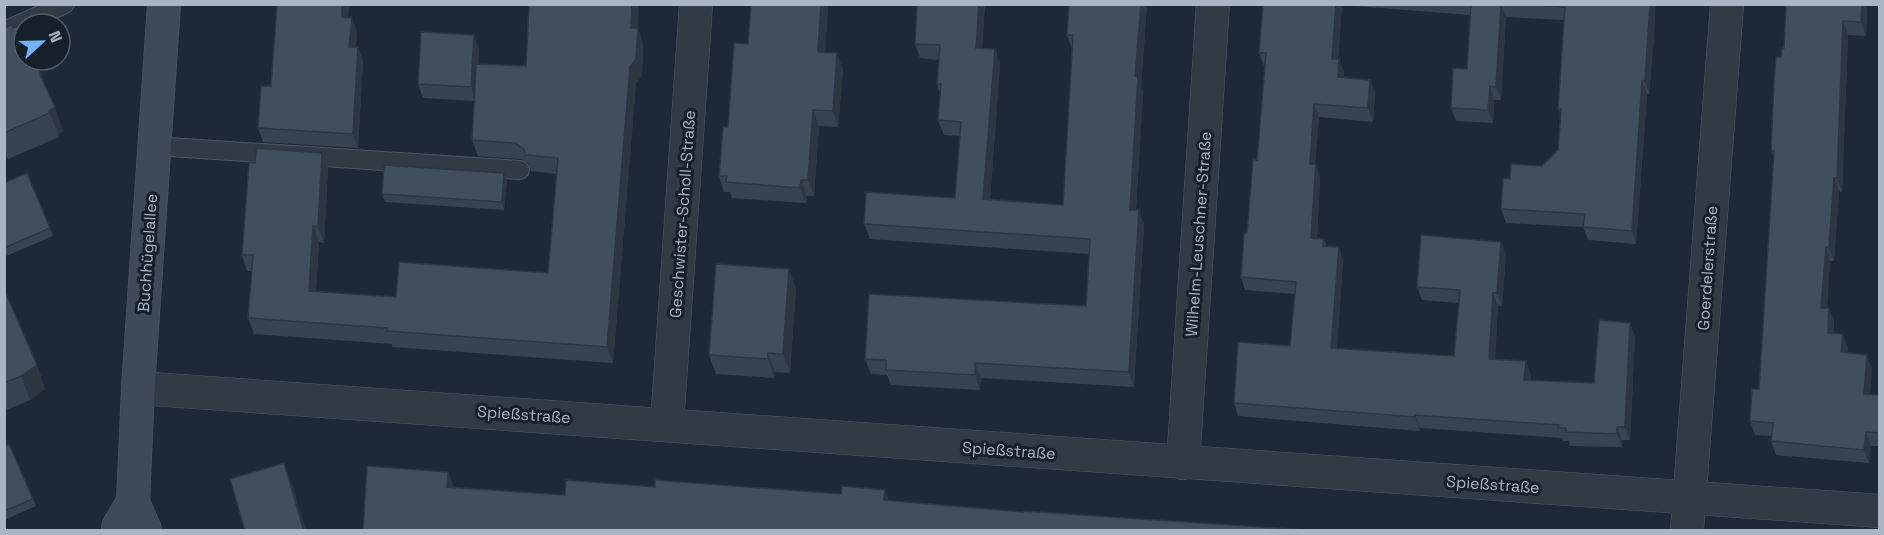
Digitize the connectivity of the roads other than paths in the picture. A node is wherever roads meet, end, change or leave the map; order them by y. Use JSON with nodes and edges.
{"nodes":[{"id":1,"x":65,"y":4,"type":"edge"},
{"id":2,"x":164,"y":4,"type":"edge"},
{"id":3,"x":696,"y":4,"type":"edge"},
{"id":4,"x":1213,"y":4,"type":"edge"},
{"id":5,"x":1726,"y":4,"type":"edge"},
{"id":6,"x":4,"y":31,"type":"edge"},
{"id":7,"x":154,"y":146,"type":"junction"},
{"id":8,"x":520,"y":170,"type":"dead end"},
{"id":9,"x":138,"y":388,"type":"junction"},
{"id":10,"x":667,"y":424,"type":"junction"},
{"id":11,"x":1183,"y":463,"type":"junction"},
{"id":12,"x":1689,"y":497,"type":"junction"},
{"id":13,"x":1880,"y":511,"type":"edge"},
{"id":14,"x":139,"y":516,"type":"edge"},
{"id":15,"x":118,"y":531,"type":"edge"},
{"id":16,"x":1687,"y":531,"type":"edge"}],
"edges":[{"from":1,"to":6,"type":"lane"},
{"from":2,"to":7,"type":"street","name":"Buchhügelallee"},
{"from":3,"to":10,"type":"street","name":"Geschwister-Scholl-Straße"},
{"from":4,"to":11,"type":"street","name":"Wilhelm-Leuschner-Straße"},
{"from":5,"to":12,"type":"street","name":"Goerdelerstraße"},
{"from":7,"to":8,"type":"lane"},
{"from":7,"to":9,"type":"street","name":"Buchhügelallee"},
{"from":9,"to":10,"type":"street","name":"Spießstraße"},
{"from":9,"to":14,"type":"street","name":"Buchhügelallee"},
{"from":10,"to":11,"type":"street","name":"Spießstraße"},
{"from":11,"to":12,"type":"street","name":"Spießstraße"},
{"from":12,"to":13,"type":"street","name":"Spießstraße"},
{"from":12,"to":16,"type":"street","name":"Goerdelerstraße"},
{"from":14,"to":15,"type":"street","name":"Buchhügelallee"}]}
